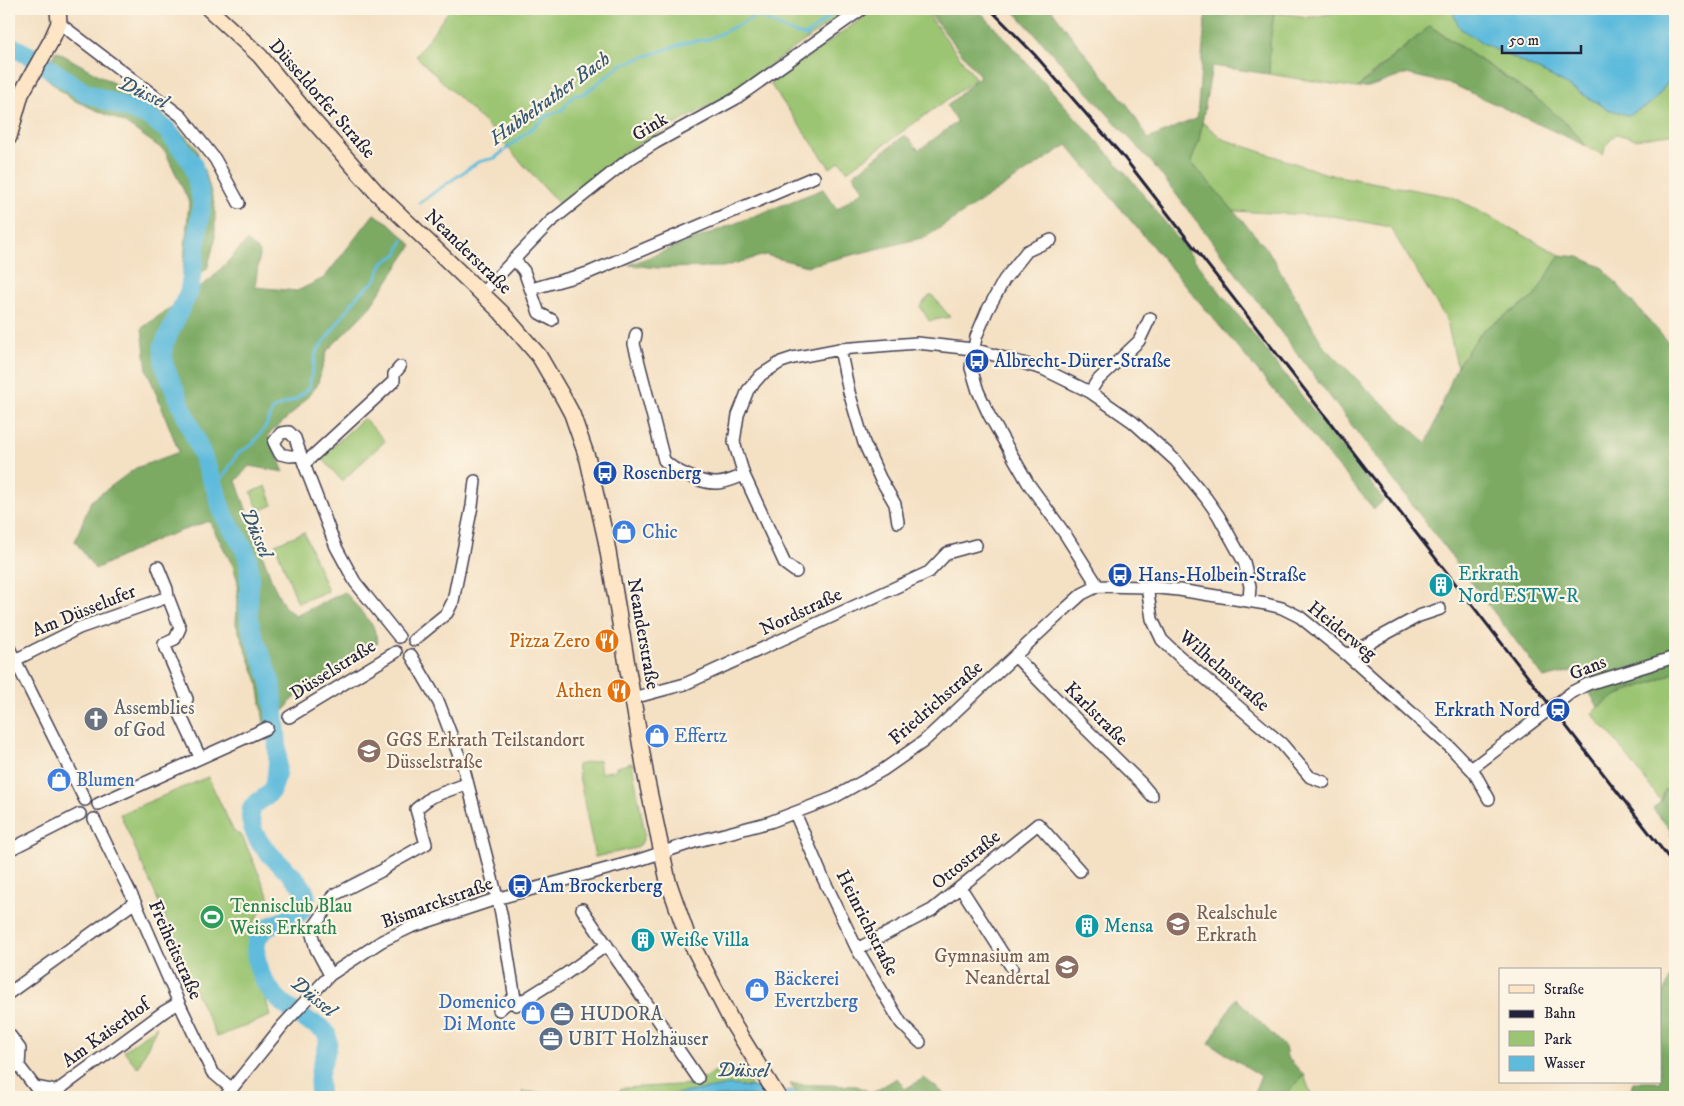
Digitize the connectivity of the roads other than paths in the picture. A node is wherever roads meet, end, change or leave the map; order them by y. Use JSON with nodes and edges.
{"nodes":[{"id":1,"x":209,"y":9,"type":"edge"},
{"id":2,"x":862,"y":9,"type":"edge"},
{"id":3,"x":59,"y":16,"type":"edge"},
{"id":4,"x":9,"y":137,"type":"edge"},
{"id":5,"x":814,"y":177,"type":"dead end"},
{"id":6,"x":239,"y":203,"type":"dead end"},
{"id":7,"x":402,"y":217,"type":"joint"},
{"id":8,"x":1051,"y":240,"type":"dead end"},
{"id":9,"x":514,"y":259,"type":"junction"},
{"id":10,"x":531,"y":289,"type":"junction"},
{"id":11,"x":482,"y":293,"type":"junction"},
{"id":12,"x":1150,"y":318,"type":"dead end"},
{"id":13,"x":552,"y":320,"type":"dead end"},
{"id":14,"x":636,"y":334,"type":"dead end"},
{"id":15,"x":840,"y":349,"type":"junction"},
{"id":16,"x":973,"y":349,"type":"junction"},
{"id":17,"x":400,"y":367,"type":"dead end"},
{"id":18,"x":1090,"y":392,"type":"junction"},
{"id":19,"x":744,"y":475,"type":"junction"},
{"id":20,"x":475,"y":481,"type":"dead end"},
{"id":21,"x":898,"y":522,"type":"dead end"},
{"id":22,"x":976,"y":545,"type":"dead end"},
{"id":23,"x":158,"y":567,"type":"dead end"},
{"id":24,"x":796,"y":572,"type":"dead end"},
{"id":25,"x":1098,"y":586,"type":"junction"},
{"id":26,"x":1147,"y":587,"type":"junction"},
{"id":27,"x":168,"y":597,"type":"junction"},
{"id":28,"x":1249,"y":601,"type":"junction"},
{"id":29,"x":1440,"y":609,"type":"dead end"},
{"id":30,"x":399,"y":636,"type":"junction"},
{"id":31,"x":414,"y":640,"type":"junction"},
{"id":32,"x":9,"y":648,"type":"edge"},
{"id":33,"x":396,"y":652,"type":"junction"},
{"id":34,"x":411,"y":654,"type":"junction"},
{"id":35,"x":1347,"y":655,"type":"junction"},
{"id":36,"x":1016,"y":656,"type":"junction"},
{"id":37,"x":1675,"y":657,"type":"edge"},
{"id":38,"x":15,"y":660,"type":"junction"},
{"id":39,"x":634,"y":698,"type":"junction"},
{"id":40,"x":289,"y":717,"type":"dead end"},
{"id":41,"x":267,"y":728,"type":"dead end"},
{"id":42,"x":200,"y":757,"type":"junction"},
{"id":43,"x":1471,"y":769,"type":"junction"},
{"id":44,"x":1324,"y":782,"type":"dead end"},
{"id":45,"x":466,"y":784,"type":"junction"},
{"id":46,"x":1152,"y":796,"type":"dead end"},
{"id":47,"x":1489,"y":799,"type":"dead end"},
{"id":48,"x":85,"y":800,"type":"junction"},
{"id":49,"x":98,"y":804,"type":"junction"},
{"id":50,"x":795,"y":813,"type":"junction"},
{"id":51,"x":80,"y":814,"type":"junction"},
{"id":52,"x":94,"y":819,"type":"junction"},
{"id":53,"x":9,"y":850,"type":"edge"},
{"id":54,"x":662,"y":852,"type":"junction"},
{"id":55,"x":1080,"y":872,"type":"dead end"},
{"id":56,"x":960,"y":888,"type":"junction"},
{"id":57,"x":496,"y":899,"type":"junction"},
{"id":58,"x":135,"y":902,"type":"junction"},
{"id":59,"x":582,"y":909,"type":"dead end"},
{"id":60,"x":607,"y":945,"type":"junction"},
{"id":61,"x":857,"y":949,"type":"junction"},
{"id":62,"x":1012,"y":968,"type":"dead end"},
{"id":63,"x":330,"y":975,"type":"junction"},
{"id":64,"x":9,"y":993,"type":"edge"},
{"id":65,"x":515,"y":1001,"type":"junction"},
{"id":66,"x":179,"y":1003,"type":"junction"},
{"id":67,"x":499,"y":1010,"type":"dead end"},
{"id":68,"x":9,"y":1034,"type":"edge"},
{"id":69,"x":920,"y":1042,"type":"dead end"},
{"id":70,"x":698,"y":1078,"type":"dead end"},
{"id":71,"x":229,"y":1093,"type":"edge"},
{"id":72,"x":55,"y":1095,"type":"edge"},
{"id":73,"x":778,"y":1097,"type":"edge"}],
"edges":[{"from":1,"to":7,"type":"main road","name":"Düsseldorfer Straße"},
{"from":2,"to":9,"type":"street","name":"Gink"},
{"from":3,"to":4,"type":"main road"},
{"from":3,"to":6,"type":"street"},
{"from":5,"to":10,"type":"street"},
{"from":7,"to":11,"type":"main road","name":"Neanderstraße"},
{"from":8,"to":16,"type":"street"},
{"from":9,"to":10,"type":"street"},
{"from":9,"to":11,"type":"street","name":"Gink"},
{"from":10,"to":13,"type":"street"},
{"from":11,"to":39,"type":"main road","name":"Neanderstraße"},
{"from":12,"to":18,"type":"street"},
{"from":14,"to":19,"type":"street"},
{"from":15,"to":16,"type":"street"},
{"from":15,"to":19,"type":"street"},
{"from":15,"to":21,"type":"street"},
{"from":16,"to":18,"type":"street"},
{"from":16,"to":25,"type":"street"},
{"from":17,"to":30,"type":"street"},
{"from":18,"to":28,"type":"street"},
{"from":19,"to":24,"type":"street"},
{"from":20,"to":31,"type":"street"},
{"from":22,"to":39,"type":"street","name":"Nordstraße"},
{"from":23,"to":27,"type":"street"},
{"from":25,"to":26,"type":"street","name":"Heiderweg"},
{"from":25,"to":36,"type":"street","name":"Friedrichstraße"},
{"from":26,"to":28,"type":"street","name":"Heiderweg"},
{"from":26,"to":44,"type":"street","name":"Wilhelmstraße"},
{"from":27,"to":38,"type":"street","name":"Am Düsselufer"},
{"from":27,"to":42,"type":"street"},
{"from":28,"to":35,"type":"street","name":"Heiderweg"},
{"from":29,"to":35,"type":"street"},
{"from":30,"to":31,"type":"street"},
{"from":30,"to":33,"type":"street"},
{"from":31,"to":34,"type":"street"},
{"from":32,"to":38,"type":"street"},
{"from":33,"to":34,"type":"street"},
{"from":33,"to":40,"type":"street","name":"Düsselstraße"},
{"from":34,"to":45,"type":"street"},
{"from":35,"to":43,"type":"street","name":"Heiderweg"},
{"from":36,"to":46,"type":"street","name":"Karlstraße"},
{"from":36,"to":50,"type":"street","name":"Friedrichstraße"},
{"from":37,"to":43,"type":"street","name":"Gans"},
{"from":38,"to":48,"type":"street"},
{"from":39,"to":54,"type":"main road","name":"Neanderstraße"},
{"from":41,"to":42,"type":"street"},
{"from":42,"to":49,"type":"street"},
{"from":43,"to":47,"type":"street","name":"Heiderweg"},
{"from":45,"to":57,"type":"street"},
{"from":45,"to":63,"type":"street"},
{"from":48,"to":49,"type":"street"},
{"from":48,"to":51,"type":"street"},
{"from":49,"to":52,"type":"street"},
{"from":50,"to":54,"type":"street","name":"Friedrichstraße"},
{"from":50,"to":61,"type":"street","name":"Heinrichstraße"},
{"from":51,"to":52,"type":"street"},
{"from":51,"to":53,"type":"street"},
{"from":52,"to":58,"type":"street","name":"Freiheitstraße"},
{"from":54,"to":57,"type":"street","name":"Bismarckstraße"},
{"from":54,"to":73,"type":"main road","name":"Neanderstraße"},
{"from":55,"to":56,"type":"street","name":"Ottostraße"},
{"from":56,"to":61,"type":"street","name":"Ottostraße"},
{"from":56,"to":62,"type":"street"},
{"from":57,"to":63,"type":"street","name":"Bismarckstraße"},
{"from":57,"to":65,"type":"street"},
{"from":58,"to":64,"type":"street"},
{"from":58,"to":66,"type":"street","name":"Freiheitstraße"},
{"from":59,"to":60,"type":"street"},
{"from":60,"to":65,"type":"street"},
{"from":60,"to":70,"type":"street"},
{"from":61,"to":69,"type":"street","name":"Heinrichstraße"},
{"from":63,"to":71,"type":"street","name":"Bismarckstraße"},
{"from":65,"to":67,"type":"street"},
{"from":66,"to":71,"type":"street","name":"Freiheitstraße"},
{"from":66,"to":72,"type":"street","name":"Am Kaiserhof"},
{"from":68,"to":72,"type":"street","name":"Am Kaiserhof"}]}
